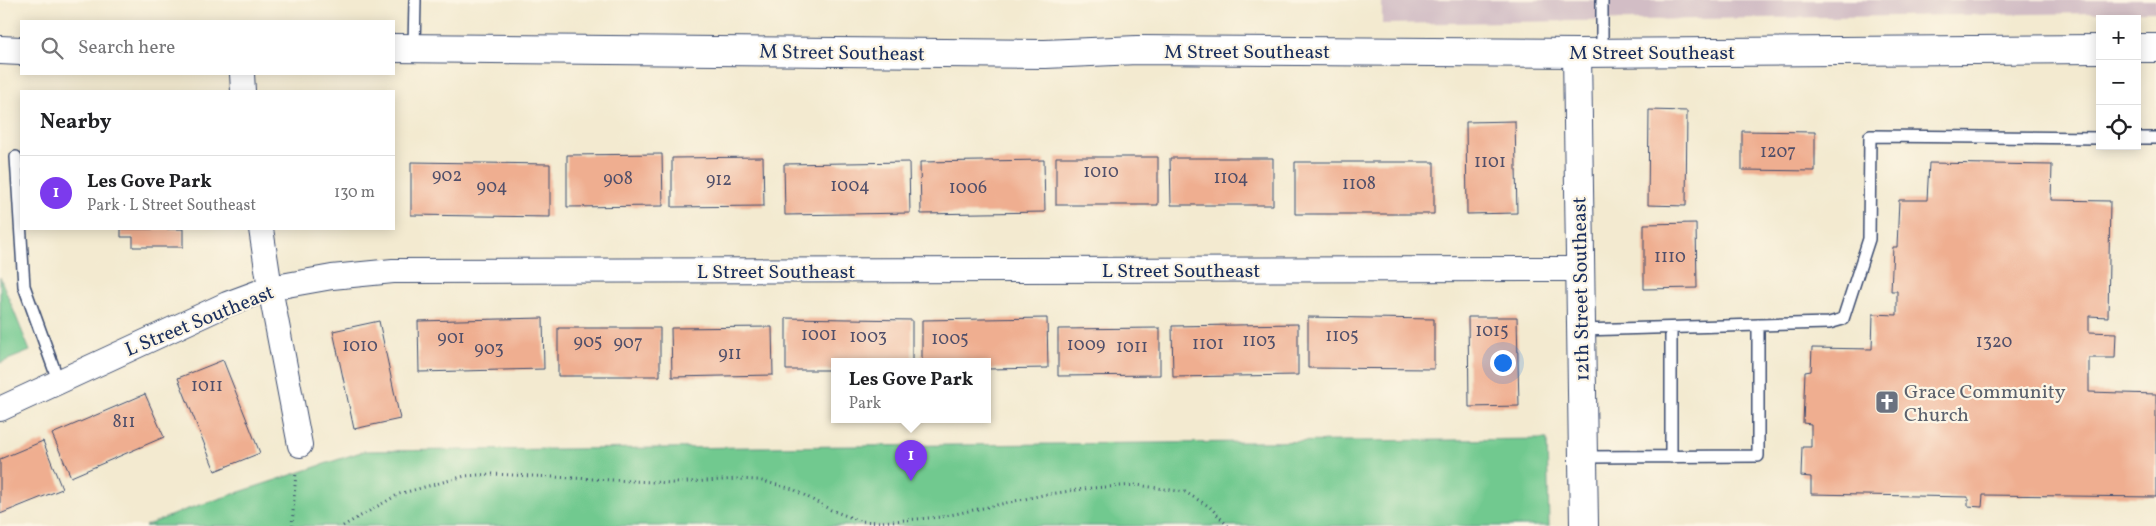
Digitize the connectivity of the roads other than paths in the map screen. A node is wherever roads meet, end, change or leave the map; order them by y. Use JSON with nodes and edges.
{"nodes":[{"id":1,"x":415,"y":0,"type":"edge"},
{"id":2,"x":1602,"y":0,"type":"edge"},
{"id":3,"x":404,"y":48,"type":"edge"},
{"id":4,"x":2141,"y":48,"type":"edge"},
{"id":5,"x":2156,"y":48,"type":"edge"},
{"id":6,"x":2096,"y":49,"type":"edge"},
{"id":7,"x":0,"y":50,"type":"edge"},
{"id":8,"x":20,"y":50,"type":"edge"},
{"id":9,"x":1590,"y":52,"type":"junction"},
{"id":10,"x":242,"y":75,"type":"edge"},
{"id":11,"x":243,"y":90,"type":"edge"},
{"id":12,"x":2096,"y":138,"type":"edge"},
{"id":13,"x":2141,"y":138,"type":"edge"},
{"id":14,"x":2156,"y":138,"type":"edge"},
{"id":15,"x":16,"y":157,"type":"dead end"},
{"id":16,"x":20,"y":222,"type":"edge"},
{"id":17,"x":21,"y":230,"type":"edge"},
{"id":18,"x":261,"y":230,"type":"edge"},
{"id":19,"x":1580,"y":269,"type":"junction"},
{"id":20,"x":270,"y":288,"type":"junction"},
{"id":21,"x":1758,"y":325,"type":"junction"},
{"id":22,"x":1671,"y":328,"type":"junction"},
{"id":23,"x":1581,"y":330,"type":"junction"},
{"id":24,"x":58,"y":380,"type":"junction"},
{"id":25,"x":0,"y":409,"type":"edge"},
{"id":26,"x":300,"y":445,"type":"road end"},
{"id":27,"x":1583,"y":457,"type":"junction"},
{"id":28,"x":1671,"y":457,"type":"junction"},
{"id":29,"x":1584,"y":526,"type":"edge"}],
"edges":[{"from":1,"to":3,"type":"lane"},
{"from":2,"to":9,"type":"lane"},
{"from":3,"to":9,"type":"main road","name":"M Street Southeast"},
{"from":4,"to":5,"type":"main road"},
{"from":6,"to":9,"type":"main road","name":"M Street Southeast"},
{"from":7,"to":8,"type":"main road"},
{"from":9,"to":19,"type":"main road","name":"12th Street Southeast"},
{"from":10,"to":11,"type":"street"},
{"from":12,"to":21,"type":"lane"},
{"from":13,"to":14,"type":"lane"},
{"from":15,"to":16,"type":"lane"},
{"from":17,"to":24,"type":"lane"},
{"from":18,"to":20,"type":"street"},
{"from":19,"to":20,"type":"street","name":"L Street Southeast"},
{"from":19,"to":23,"type":"main road","name":"12th Street Southeast"},
{"from":20,"to":24,"type":"street","name":"L Street Southeast"},
{"from":20,"to":26,"type":"street"},
{"from":21,"to":22,"type":"lane"},
{"from":21,"to":28,"type":"lane"},
{"from":22,"to":23,"type":"lane"},
{"from":22,"to":28,"type":"lane"},
{"from":23,"to":27,"type":"main road","name":"12th Street Southeast"},
{"from":24,"to":25,"type":"street","name":"L Street Southeast"},
{"from":27,"to":28,"type":"lane"},
{"from":27,"to":29,"type":"main road","name":"12th Street Southeast"}]}
